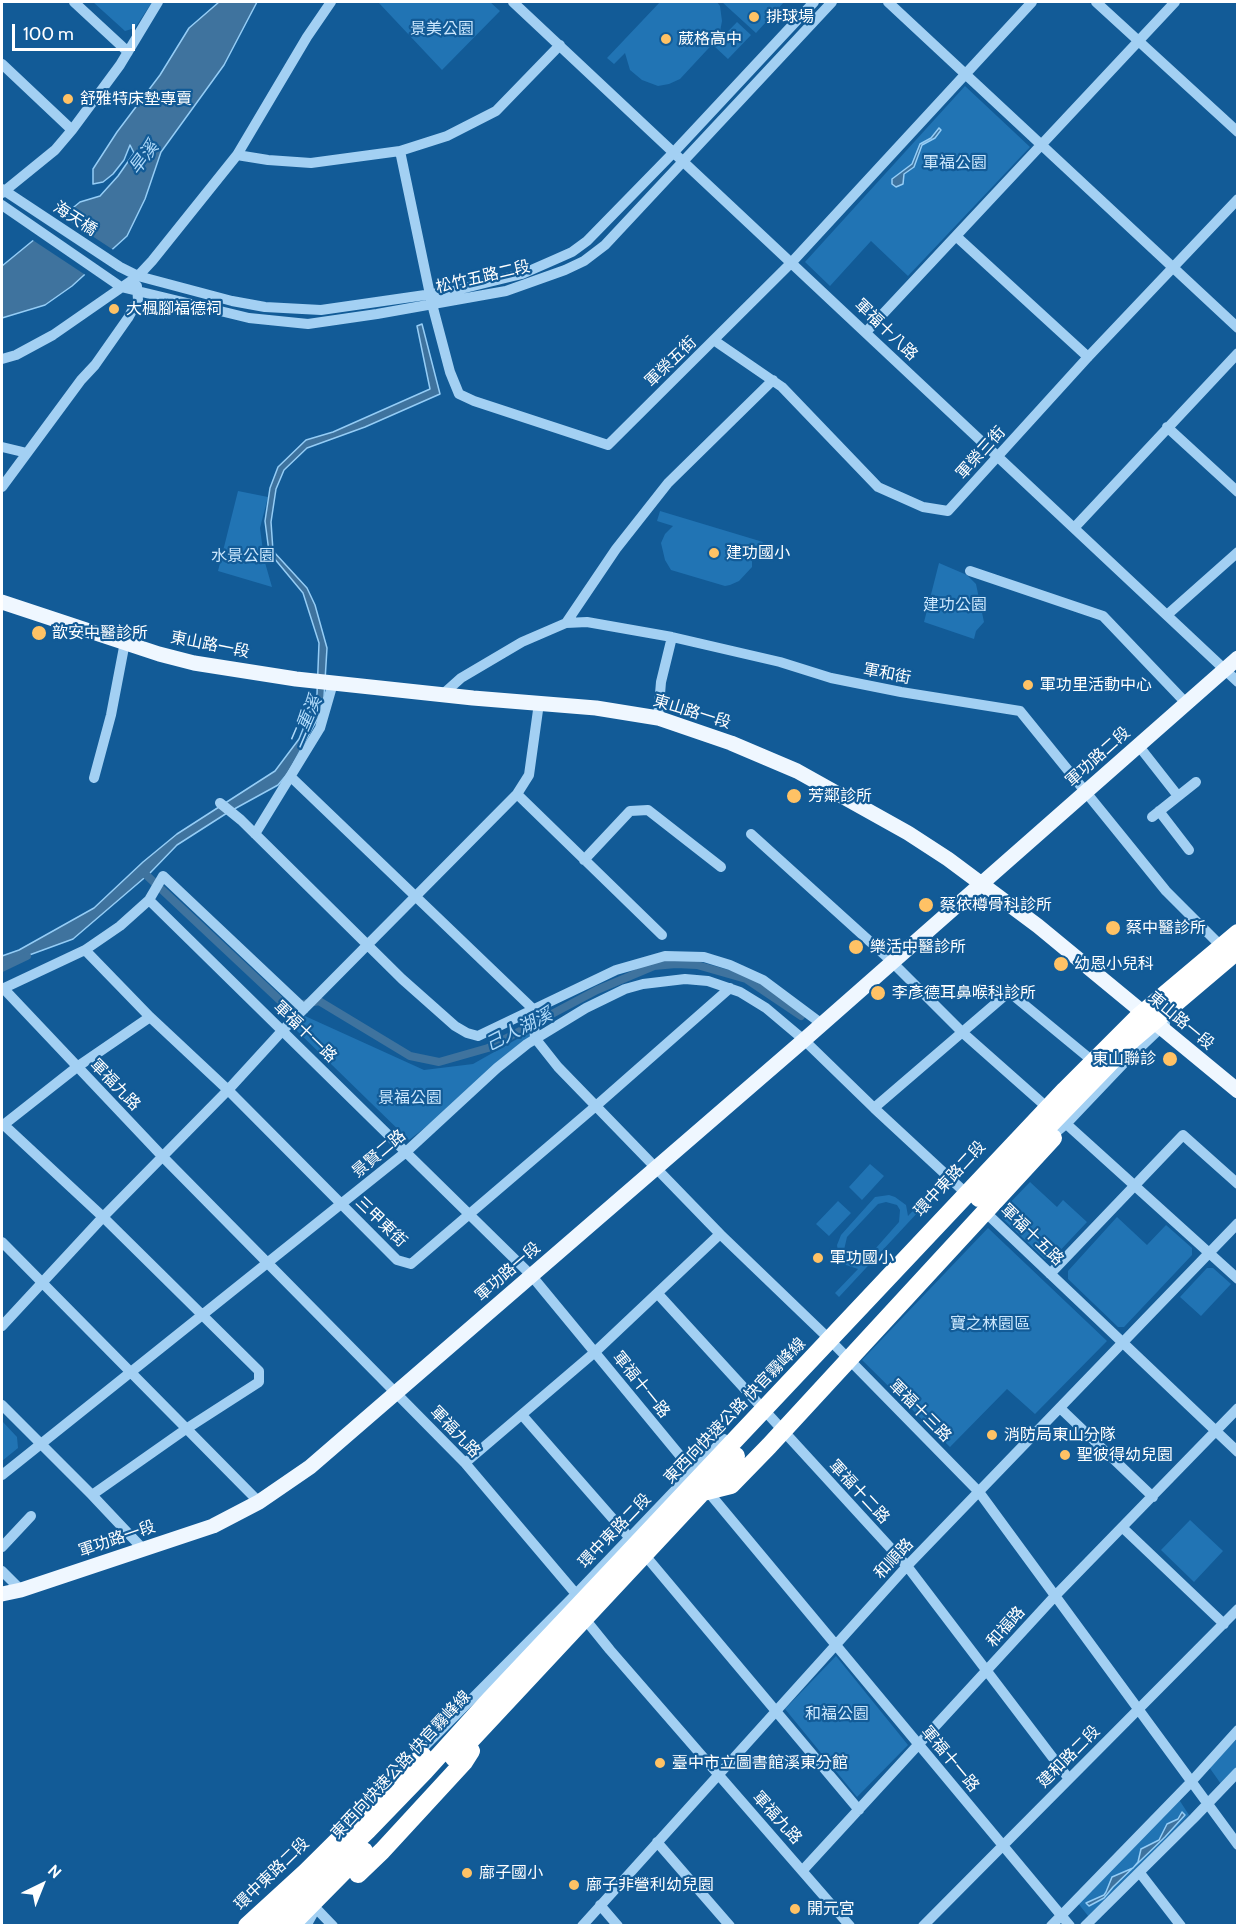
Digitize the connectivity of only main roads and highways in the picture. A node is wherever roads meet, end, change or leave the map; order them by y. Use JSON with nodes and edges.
{"nodes":[{"id":1,"x":2,"y":602,"type":"edge"},
{"id":2,"x":1238,"y":658,"type":"edge"},
{"id":3,"x":982,"y":884,"type":"junction"},
{"id":4,"x":1238,"y":920,"type":"edge"},
{"id":5,"x":1238,"y":933,"type":"edge"},
{"id":6,"x":1238,"y":950,"type":"edge"},
{"id":7,"x":1138,"y":1014,"type":"junction"},
{"id":8,"x":1238,"y":1091,"type":"edge"},
{"id":9,"x":1066,"y":1124,"type":"road end"},
{"id":10,"x":707,"y":1494,"type":"junction"},
{"id":11,"x":2,"y":1594,"type":"edge"},
{"id":12,"x":495,"y":1714,"type":"junction"},
{"id":13,"x":453,"y":1741,"type":"junction"},
{"id":14,"x":247,"y":1926,"type":"edge"},
{"id":15,"x":269,"y":1926,"type":"edge"},
{"id":16,"x":290,"y":1926,"type":"edge"},
{"id":17,"x":305,"y":1926,"type":"edge"}],
"edges":[{"from":1,"to":3,"type":"main road","name":"東山路一段"},
{"from":2,"to":3,"type":"main road","name":"軍功路二段"},
{"from":3,"to":7,"type":"main road","name":"東山路一段"},
{"from":3,"to":11,"type":"main road","name":"軍功路一段"},
{"from":4,"to":7,"type":"highway"},
{"from":5,"to":7,"type":"highway","name":"東西向快速公路 快官霧峰線"},
{"from":6,"to":10,"type":"highway","name":"東西向快速公路 快官霧峰線"},
{"from":7,"to":8,"type":"main road","name":"東山路一段"},
{"from":7,"to":13,"type":"highway","name":"東西向快速公路 快官霧峰線"},
{"from":9,"to":10,"type":"highway"},
{"from":10,"to":12,"type":"highway","name":"東西向快速公路 快官霧峰線"},
{"from":12,"to":16,"type":"highway","name":"東西向快速公路 快官霧峰線"},
{"from":12,"to":17,"type":"highway"},
{"from":13,"to":14,"type":"highway"},
{"from":13,"to":15,"type":"highway","name":"東西向快速公路 快官霧峰線"}]}
